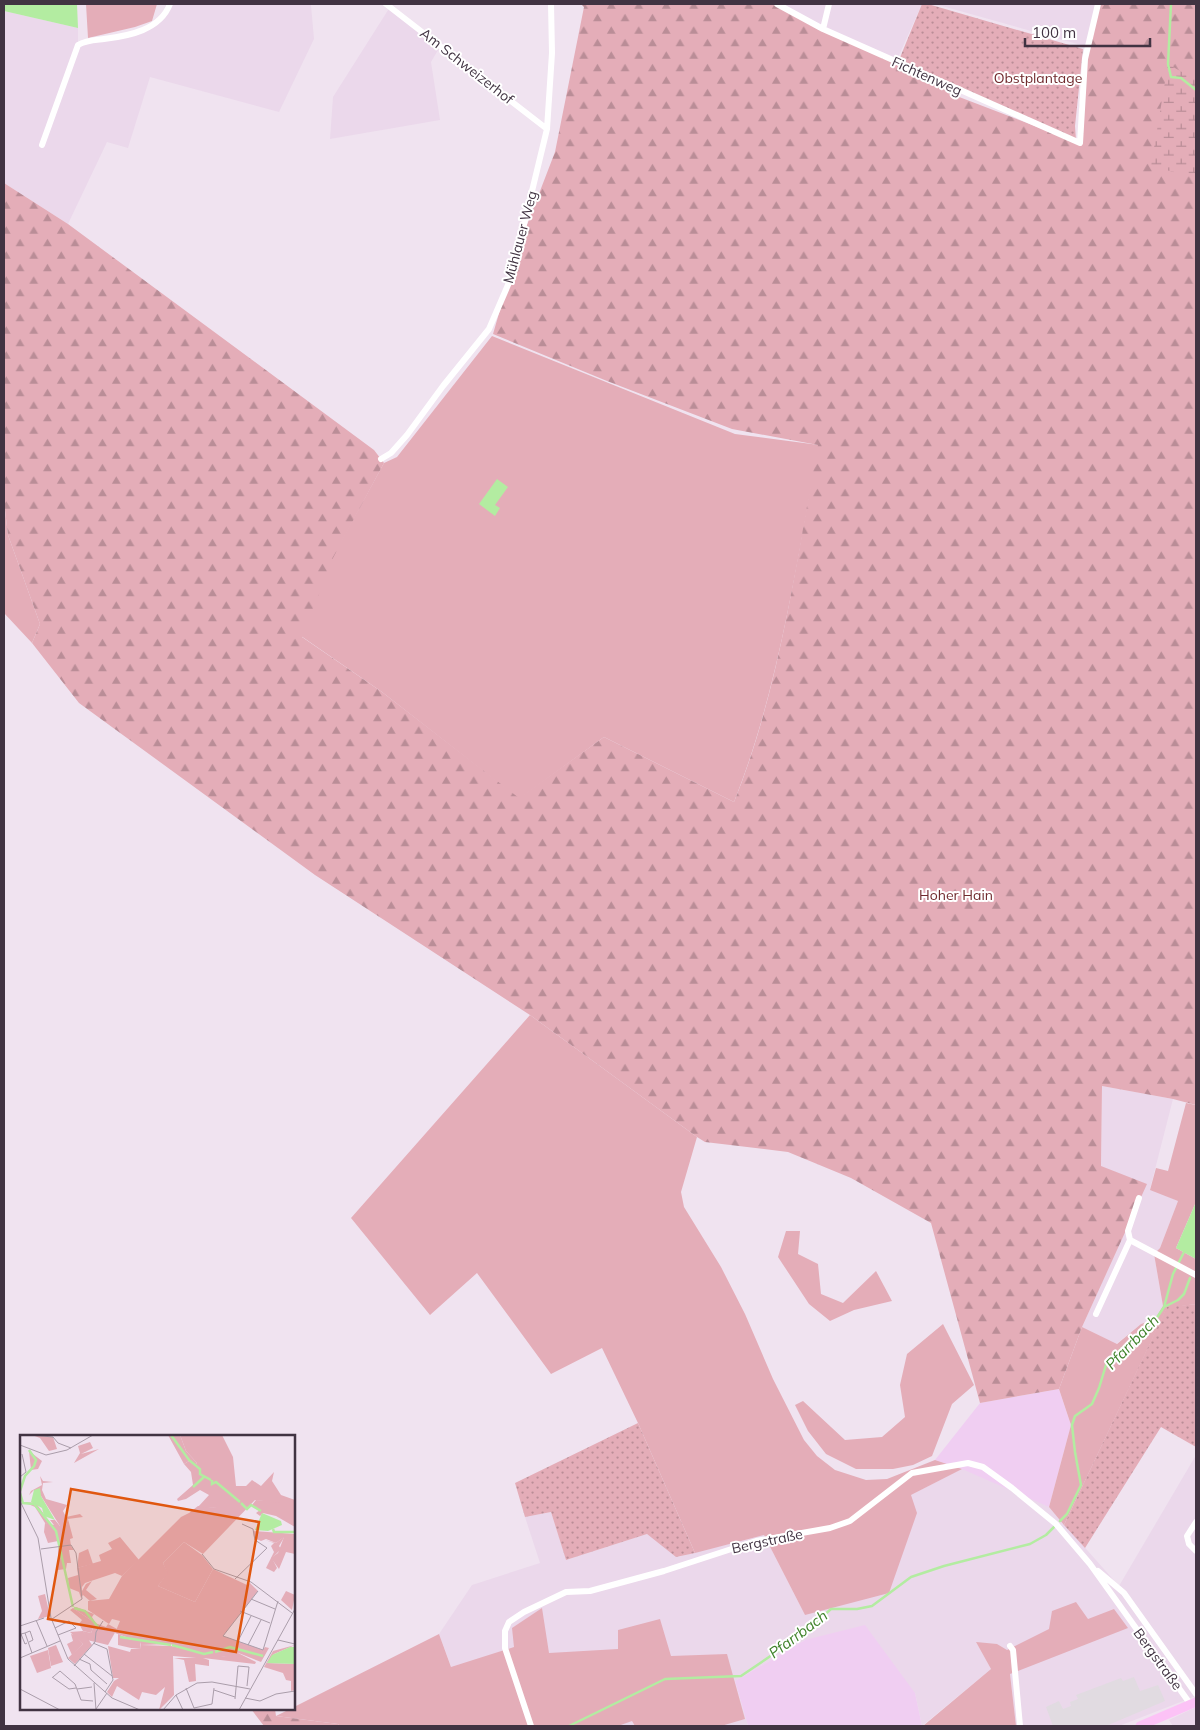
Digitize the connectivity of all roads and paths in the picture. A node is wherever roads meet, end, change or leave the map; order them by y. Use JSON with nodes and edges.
{"nodes":[{"id":1,"x":170,"y":4,"type":"edge"},
{"id":2,"x":386,"y":4,"type":"edge"},
{"id":3,"x":551,"y":4,"type":"edge"},
{"id":4,"x":777,"y":4,"type":"edge"},
{"id":5,"x":828,"y":4,"type":"edge"},
{"id":6,"x":1098,"y":4,"type":"edge"},
{"id":7,"x":823,"y":29,"type":"junction"},
{"id":8,"x":547,"y":128,"type":"junction"},
{"id":9,"x":42,"y":145,"type":"dead end"},
{"id":10,"x":381,"y":459,"type":"dead end"},
{"id":11,"x":1140,"y":1198,"type":"dead end"},
{"id":12,"x":1130,"y":1240,"type":"junction"},
{"id":13,"x":1196,"y":1275,"type":"edge"},
{"id":14,"x":1096,"y":1314,"type":"dead end"},
{"id":15,"x":1196,"y":1522,"type":"edge"},
{"id":16,"x":1196,"y":1551,"type":"edge"},
{"id":17,"x":1090,"y":1564,"type":"junction"},
{"id":18,"x":1010,"y":1646,"type":"dead end"},
{"id":19,"x":1196,"y":1694,"type":"edge"},
{"id":20,"x":1194,"y":1703,"type":"edge"},
{"id":21,"x":531,"y":1726,"type":"edge"},
{"id":22,"x":1020,"y":1726,"type":"edge"},
{"id":23,"x":1140,"y":1726,"type":"edge"}],
"edges":[{"from":1,"to":9,"type":"street"},
{"from":2,"to":8,"type":"street","name":"Am Schweizerhof"},
{"from":3,"to":8,"type":"street","name":"Mühlauer Weg"},
{"from":4,"to":7,"type":"street","name":"Fichtenweg"},
{"from":5,"to":7,"type":"street"},
{"from":6,"to":7,"type":"street","name":"Fichtenweg"},
{"from":8,"to":10,"type":"street","name":"Mühlauer Weg"},
{"from":11,"to":12,"type":"street"},
{"from":12,"to":13,"type":"street"},
{"from":12,"to":14,"type":"street"},
{"from":15,"to":16,"type":"street"},
{"from":17,"to":19,"type":"street","name":"Bergstraße"},
{"from":17,"to":20,"type":"street","name":"Bergstraße"},
{"from":17,"to":21,"type":"street","name":"Bergstraße"},
{"from":18,"to":22,"type":"street"},
{"from":20,"to":23,"type":"street"}]}
